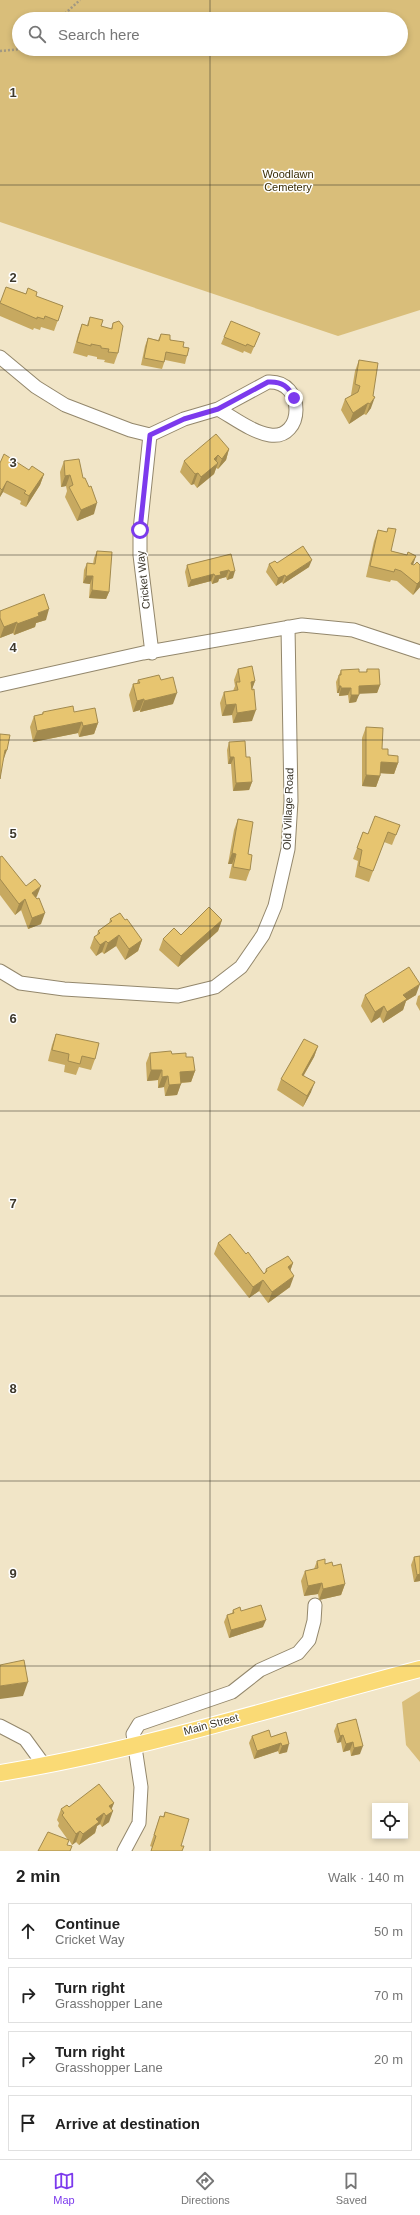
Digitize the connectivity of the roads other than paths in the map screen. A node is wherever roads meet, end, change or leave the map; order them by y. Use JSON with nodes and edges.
{"nodes":[{"id":1,"x":0,"y":358,"type":"edge"},
{"id":2,"x":218,"y":409,"type":"junction"},
{"id":3,"x":150,"y":435,"type":"junction"},
{"id":4,"x":288,"y":627,"type":"junction"},
{"id":5,"x":420,"y":652,"type":"edge"},
{"id":6,"x":152,"y":653,"type":"junction"},
{"id":7,"x":0,"y":685,"type":"edge"},
{"id":8,"x":0,"y":971,"type":"edge"},
{"id":9,"x":315,"y":1605,"type":"dead end"},
{"id":10,"x":420,"y":1669,"type":"edge"},
{"id":11,"x":0,"y":1726,"type":"edge"},
{"id":12,"x":133,"y":1745,"type":"junction"},
{"id":13,"x":44,"y":1765,"type":"junction"},
{"id":14,"x":0,"y":1772,"type":"edge"},
{"id":15,"x":124,"y":1851,"type":"edge"}],
"edges":[{"from":1,"to":3,"type":"street"},
{"from":2,"to":2,"type":"street"},
{"from":2,"to":3,"type":"street"},
{"from":3,"to":6,"type":"street","name":"Cricket Way"},
{"from":4,"to":5,"type":"street"},
{"from":4,"to":6,"type":"street"},
{"from":4,"to":8,"type":"street","name":"Old Village Road"},
{"from":6,"to":7,"type":"street"},
{"from":9,"to":12,"type":"street"},
{"from":10,"to":12,"type":"main road","name":"Main Street"},
{"from":11,"to":13,"type":"street"},
{"from":12,"to":13,"type":"main road","name":"Main Street"},
{"from":12,"to":15,"type":"street"},
{"from":13,"to":14,"type":"main road","name":"Main Street"}]}
